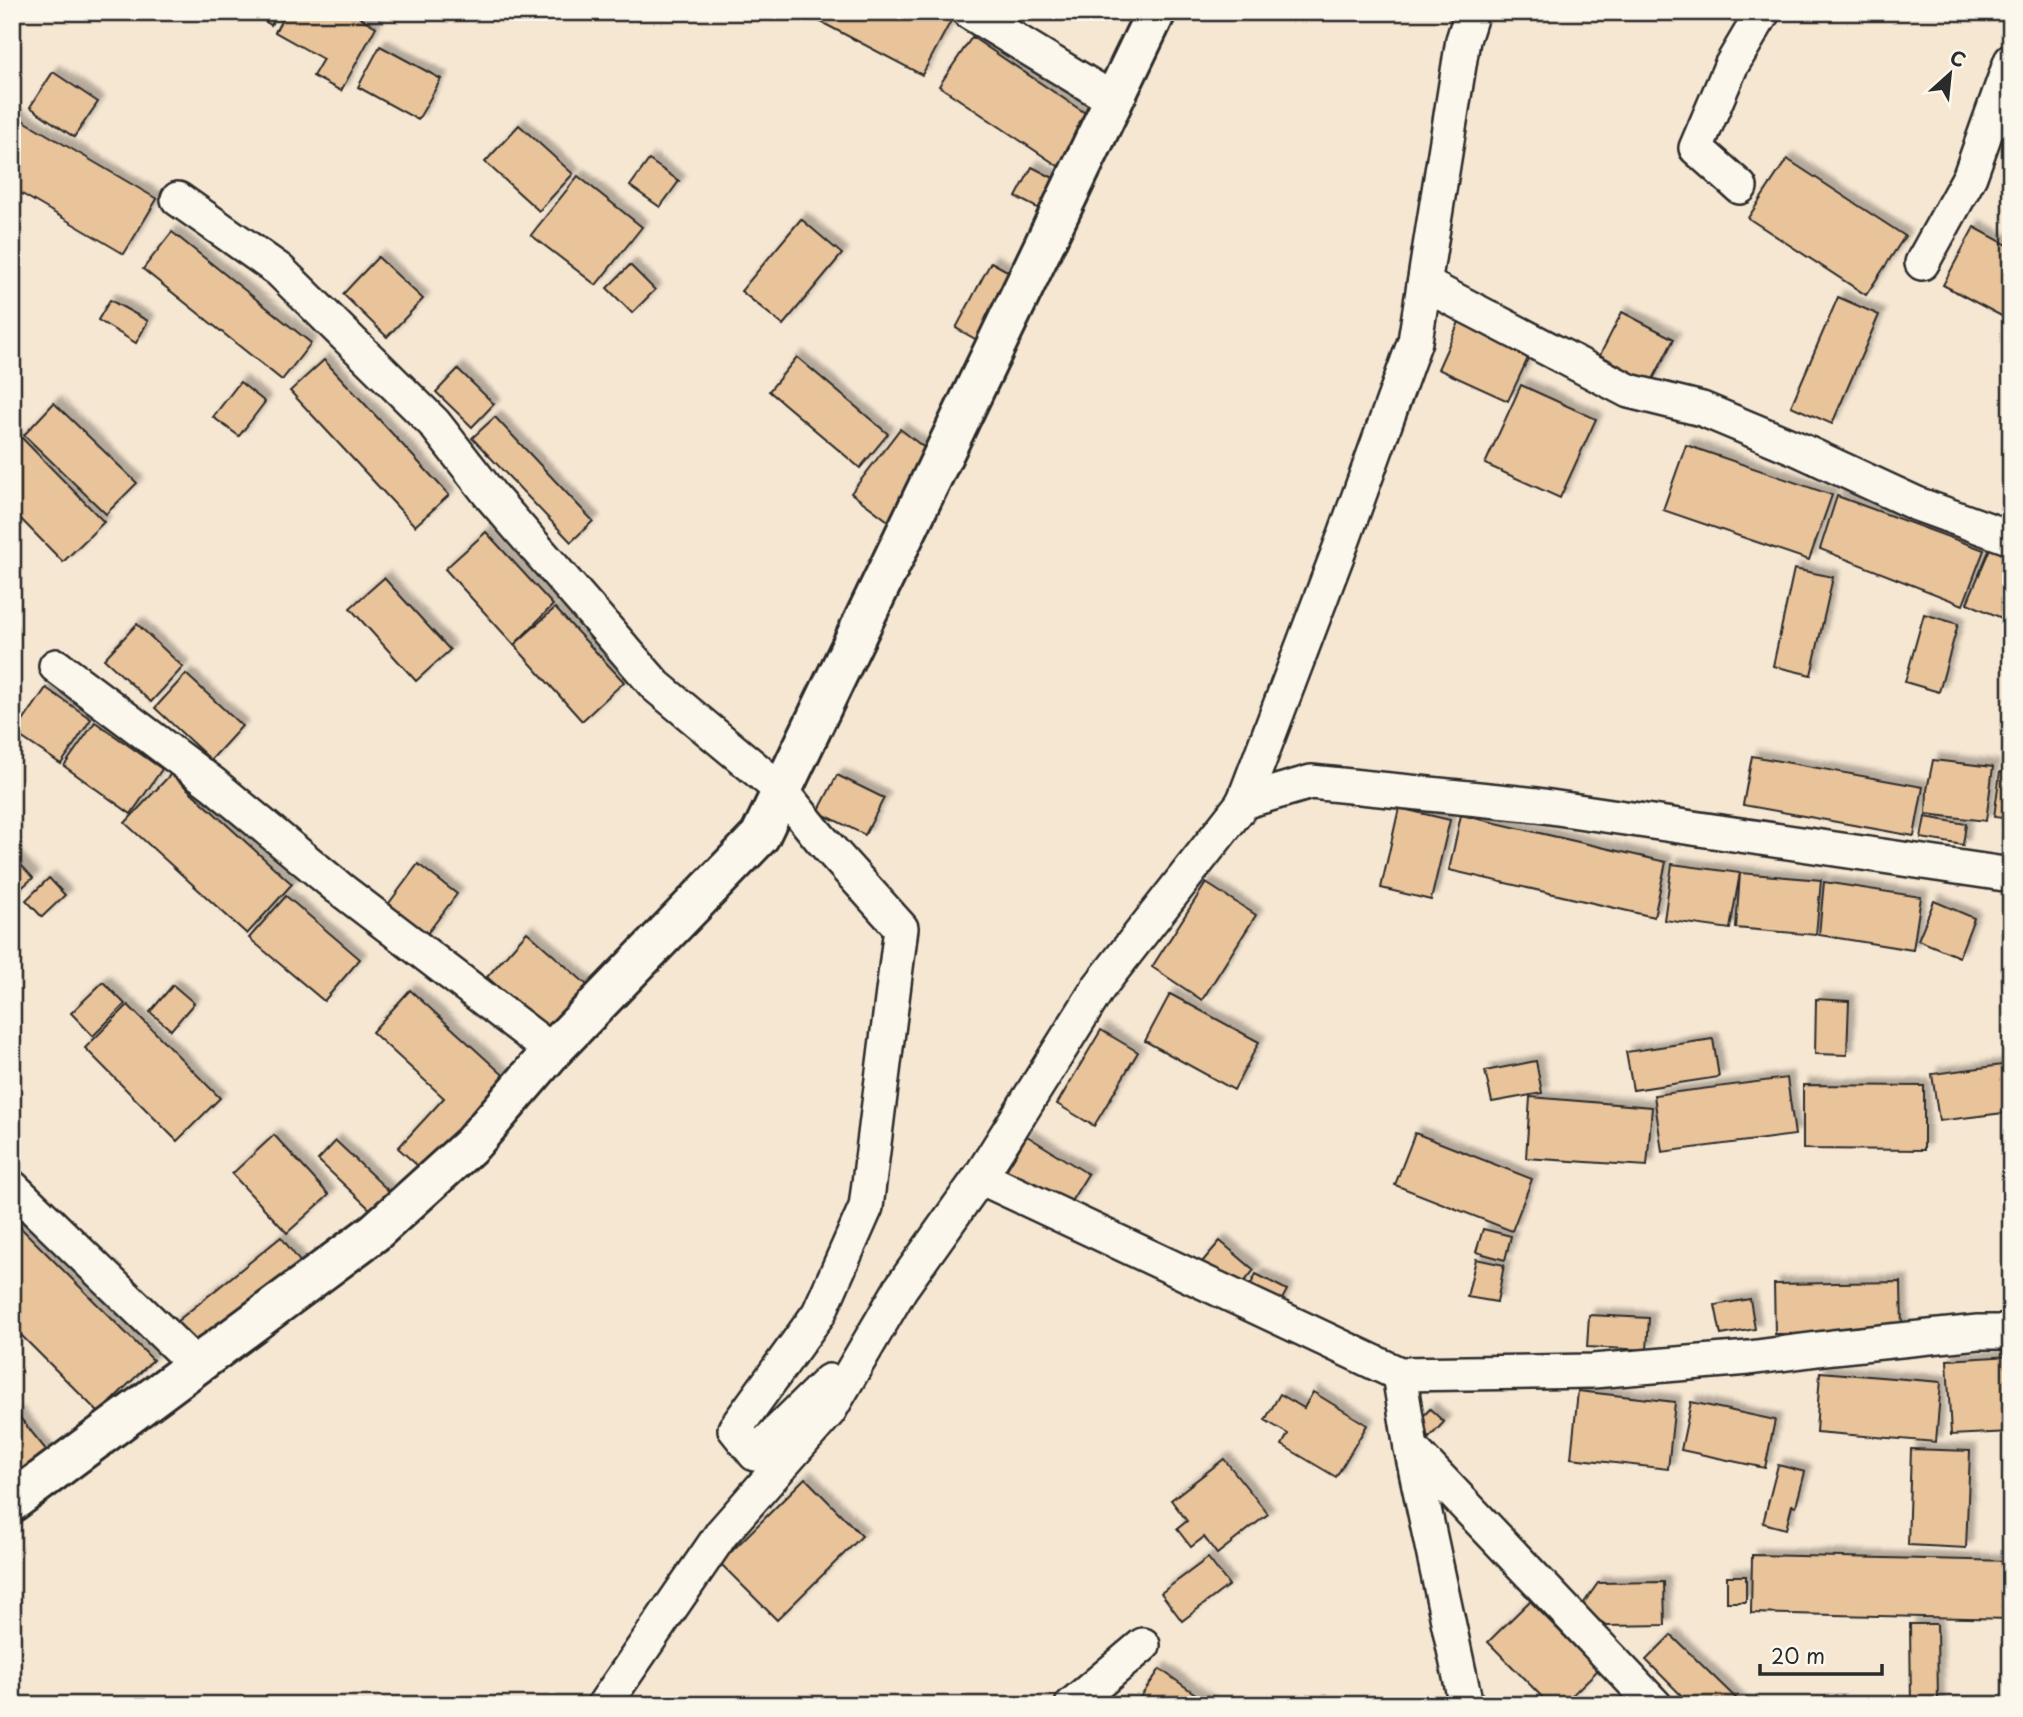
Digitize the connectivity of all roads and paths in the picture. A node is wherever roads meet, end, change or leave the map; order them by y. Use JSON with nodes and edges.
{"nodes":[{"id":1,"x":969,"y":12,"type":"edge"},
{"id":2,"x":1156,"y":12,"type":"edge"},
{"id":3,"x":1472,"y":12,"type":"edge"},
{"id":4,"x":1762,"y":12,"type":"edge"},
{"id":5,"x":2011,"y":61,"type":"edge"},
{"id":6,"x":1114,"y":100,"type":"junction"},
{"id":7,"x":1740,"y":187,"type":"dead end"},
{"id":8,"x":178,"y":199,"type":"dead end"},
{"id":9,"x":1922,"y":263,"type":"dead end"},
{"id":10,"x":1424,"y":284,"type":"junction"},
{"id":11,"x":2011,"y":538,"type":"edge"},
{"id":12,"x":57,"y":666,"type":"dead end"},
{"id":13,"x":782,"y":791,"type":"junction"},
{"id":14,"x":1243,"y":802,"type":"junction"},
{"id":15,"x":2011,"y":875,"type":"edge"},
{"id":16,"x":552,"y":1051,"type":"junction"},
{"id":17,"x":981,"y":1177,"type":"junction"},
{"id":18,"x":12,"y":1187,"type":"edge"},
{"id":19,"x":2011,"y":1332,"type":"edge"},
{"id":20,"x":873,"y":1337,"type":"junction"},
{"id":21,"x":196,"y":1365,"type":"junction"},
{"id":22,"x":1399,"y":1374,"type":"junction"},
{"id":23,"x":1411,"y":1448,"type":"junction"},
{"id":24,"x":12,"y":1502,"type":"edge"},
{"id":25,"x":1143,"y":1646,"type":"dead end"},
{"id":26,"x":604,"y":1705,"type":"edge"},
{"id":27,"x":1072,"y":1705,"type":"edge"},
{"id":28,"x":1466,"y":1705,"type":"edge"},
{"id":29,"x":1655,"y":1705,"type":"edge"}],
"edges":[{"from":1,"to":6,"type":"street"},
{"from":2,"to":6,"type":"street"},
{"from":3,"to":10,"type":"street"},
{"from":4,"to":7,"type":"street"},
{"from":5,"to":9,"type":"street"},
{"from":6,"to":13,"type":"street"},
{"from":8,"to":13,"type":"street"},
{"from":10,"to":11,"type":"street"},
{"from":10,"to":14,"type":"street"},
{"from":12,"to":16,"type":"street"},
{"from":13,"to":16,"type":"street"},
{"from":13,"to":20,"type":"street"},
{"from":14,"to":15,"type":"street"},
{"from":14,"to":17,"type":"street"},
{"from":16,"to":21,"type":"street"},
{"from":17,"to":20,"type":"street"},
{"from":17,"to":22,"type":"street"},
{"from":18,"to":21,"type":"street"},
{"from":19,"to":22,"type":"street"},
{"from":20,"to":26,"type":"street"},
{"from":21,"to":24,"type":"street"},
{"from":22,"to":23,"type":"street"},
{"from":23,"to":28,"type":"street"},
{"from":23,"to":29,"type":"street"},
{"from":25,"to":27,"type":"street"}]}
